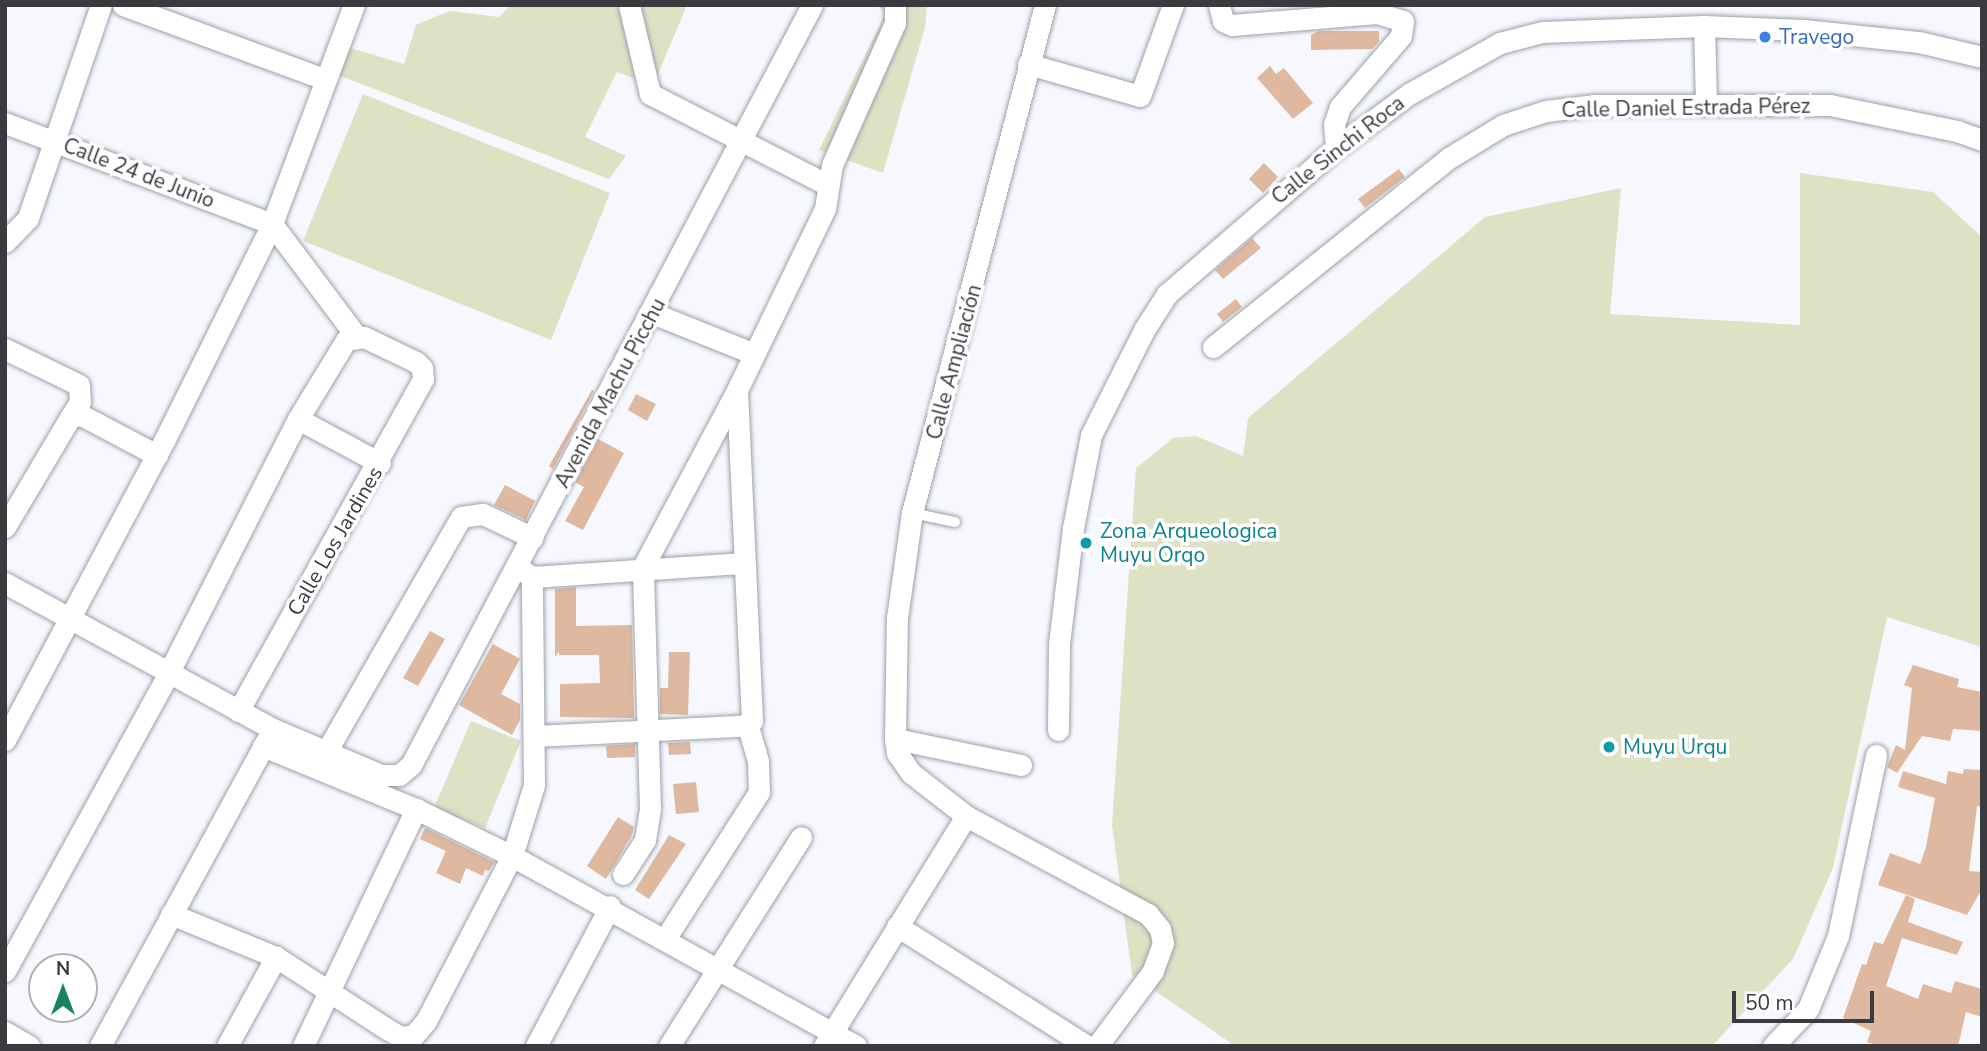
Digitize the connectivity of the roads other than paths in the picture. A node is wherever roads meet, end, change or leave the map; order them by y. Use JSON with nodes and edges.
{"nodes":[{"id":1,"x":101,"y":5,"type":"edge"},
{"id":2,"x":123,"y":5,"type":"edge"},
{"id":3,"x":354,"y":5,"type":"edge"},
{"id":4,"x":629,"y":5,"type":"edge"},
{"id":5,"x":812,"y":5,"type":"edge"},
{"id":6,"x":895,"y":5,"type":"edge"},
{"id":7,"x":1045,"y":5,"type":"edge"},
{"id":8,"x":1173,"y":5,"type":"edge"},
{"id":9,"x":1219,"y":5,"type":"edge"},
{"id":10,"x":1704,"y":26,"type":"junction"},
{"id":11,"x":1982,"y":57,"type":"edge"},
{"id":12,"x":1028,"y":64,"type":"junction"},
{"id":13,"x":324,"y":79,"type":"junction"},
{"id":14,"x":1706,"y":104,"type":"junction"},
{"id":15,"x":5,"y":123,"type":"edge"},
{"id":16,"x":1982,"y":140,"type":"edge"},
{"id":17,"x":54,"y":141,"type":"junction"},
{"id":18,"x":743,"y":142,"type":"junction"},
{"id":19,"x":1336,"y":148,"type":"junction"},
{"id":20,"x":828,"y":185,"type":"junction"},
{"id":21,"x":272,"y":224,"type":"junction"},
{"id":22,"x":5,"y":242,"type":"edge"},
{"id":23,"x":652,"y":313,"type":"junction"},
{"id":24,"x":356,"y":336,"type":"junction"},
{"id":25,"x":1213,"y":348,"type":"dead end"},
{"id":26,"x":5,"y":349,"type":"edge"},
{"id":27,"x":752,"y":354,"type":"junction"},
{"id":28,"x":737,"y":390,"type":"junction"},
{"id":29,"x":71,"y":415,"type":"junction"},
{"id":30,"x":298,"y":419,"type":"junction"},
{"id":31,"x":157,"y":455,"type":"junction"},
{"id":32,"x":380,"y":463,"type":"junction"},
{"id":33,"x":912,"y":513,"type":"junction"},
{"id":34,"x":955,"y":522,"type":"dead end"},
{"id":35,"x":5,"y":527,"type":"edge"},
{"id":36,"x":533,"y":538,"type":"junction"},
{"id":37,"x":746,"y":563,"type":"junction"},
{"id":38,"x":643,"y":567,"type":"junction"},
{"id":39,"x":525,"y":572,"type":"junction"},
{"id":40,"x":5,"y":583,"type":"edge"},
{"id":41,"x":70,"y":621,"type":"junction"},
{"id":42,"x":168,"y":674,"type":"junction"},
{"id":43,"x":237,"y":711,"type":"junction"},
{"id":44,"x":748,"y":725,"type":"junction"},
{"id":45,"x":645,"y":728,"type":"junction"},
{"id":46,"x":1058,"y":730,"type":"dead end"},
{"id":47,"x":895,"y":731,"type":"junction"},
{"id":48,"x":534,"y":736,"type":"junction"},
{"id":49,"x":268,"y":737,"type":"junction"},
{"id":50,"x":5,"y":740,"type":"edge"},
{"id":51,"x":327,"y":752,"type":"junction"},
{"id":52,"x":1876,"y":755,"type":"dead end"},
{"id":53,"x":1021,"y":765,"type":"dead end"},
{"id":54,"x":416,"y":809,"type":"junction"},
{"id":55,"x":966,"y":816,"type":"junction"},
{"id":56,"x":801,"y":837,"type":"dead end"},
{"id":57,"x":512,"y":856,"type":"junction"},
{"id":58,"x":623,"y":874,"type":"dead end"},
{"id":59,"x":610,"y":906,"type":"junction"},
{"id":60,"x":171,"y":914,"type":"junction"},
{"id":61,"x":897,"y":926,"type":"junction"},
{"id":62,"x":665,"y":939,"type":"junction"},
{"id":63,"x":276,"y":957,"type":"junction"},
{"id":64,"x":715,"y":968,"type":"junction"},
{"id":65,"x":5,"y":971,"type":"edge"},
{"id":66,"x":328,"y":993,"type":"junction"},
{"id":67,"x":5,"y":1032,"type":"edge"},
{"id":68,"x":829,"y":1038,"type":"edge"},
{"id":69,"x":30,"y":1046,"type":"edge"},
{"id":70,"x":100,"y":1046,"type":"edge"},
{"id":71,"x":227,"y":1046,"type":"edge"},
{"id":72,"x":303,"y":1046,"type":"edge"},
{"id":73,"x":536,"y":1046,"type":"edge"},
{"id":74,"x":669,"y":1046,"type":"edge"},
{"id":75,"x":856,"y":1046,"type":"edge"},
{"id":76,"x":1087,"y":1046,"type":"edge"},
{"id":77,"x":1097,"y":1046,"type":"edge"},
{"id":78,"x":1773,"y":1046,"type":"edge"}],
"edges":[{"from":1,"to":17,"type":"street"},
{"from":2,"to":13,"type":"street"},
{"from":3,"to":13,"type":"street"},
{"from":4,"to":18,"type":"street"},
{"from":5,"to":18,"type":"street","name":"Avenida Machu Picchu"},
{"from":6,"to":20,"type":"street"},
{"from":7,"to":12,"type":"street","name":"Calle Ampliación"},
{"from":8,"to":12,"type":"street"},
{"from":9,"to":19,"type":"street"},
{"from":10,"to":11,"type":"street","name":"Calle Sinchi Roca"},
{"from":10,"to":14,"type":"street"},
{"from":10,"to":19,"type":"street","name":"Calle Sinchi Roca"},
{"from":12,"to":33,"type":"street","name":"Calle Ampliación"},
{"from":13,"to":21,"type":"street"},
{"from":14,"to":16,"type":"street","name":"Calle Daniel Estrada Pérez"},
{"from":14,"to":25,"type":"street","name":"Calle Daniel Estrada Pérez"},
{"from":15,"to":17,"type":"street","name":"Calle 24 de Junio"},
{"from":17,"to":21,"type":"street","name":"Calle 24 de Junio"},
{"from":17,"to":22,"type":"street"},
{"from":18,"to":20,"type":"street"},
{"from":18,"to":23,"type":"street","name":"Avenida Machu Picchu"},
{"from":19,"to":46,"type":"street","name":"Calle Sinchi Roca"},
{"from":20,"to":27,"type":"street"},
{"from":21,"to":24,"type":"street"},
{"from":21,"to":31,"type":"street"},
{"from":23,"to":27,"type":"street"},
{"from":23,"to":36,"type":"street","name":"Avenida Machu Picchu"},
{"from":24,"to":30,"type":"street"},
{"from":24,"to":32,"type":"street","name":"Calle Los Jardines"},
{"from":26,"to":29,"type":"street"},
{"from":27,"to":28,"type":"street"},
{"from":28,"to":37,"type":"street"},
{"from":28,"to":38,"type":"street"},
{"from":29,"to":31,"type":"street"},
{"from":29,"to":35,"type":"street"},
{"from":30,"to":32,"type":"street"},
{"from":30,"to":42,"type":"street"},
{"from":31,"to":41,"type":"street"},
{"from":32,"to":43,"type":"street","name":"Calle Los Jardines"},
{"from":33,"to":34,"type":"lane"},
{"from":33,"to":47,"type":"street","name":"Calle Ampliación"},
{"from":36,"to":39,"type":"street","name":"Avenida Machu Picchu"},
{"from":36,"to":51,"type":"street"},
{"from":37,"to":38,"type":"street"},
{"from":37,"to":44,"type":"street"},
{"from":38,"to":39,"type":"street"},
{"from":38,"to":45,"type":"street"},
{"from":39,"to":48,"type":"street"},
{"from":39,"to":51,"type":"street","name":"Avenida Machu Picchu"},
{"from":40,"to":41,"type":"street"},
{"from":41,"to":42,"type":"street"},
{"from":41,"to":50,"type":"street"},
{"from":42,"to":43,"type":"street"},
{"from":42,"to":65,"type":"street"},
{"from":43,"to":49,"type":"street"},
{"from":44,"to":45,"type":"street"},
{"from":44,"to":62,"type":"street"},
{"from":45,"to":48,"type":"street"},
{"from":45,"to":58,"type":"street"},
{"from":47,"to":53,"type":"street"},
{"from":47,"to":55,"type":"street"},
{"from":48,"to":57,"type":"street"},
{"from":49,"to":51,"type":"street"},
{"from":49,"to":54,"type":"street"},
{"from":49,"to":60,"type":"street"},
{"from":52,"to":78,"type":"street"},
{"from":54,"to":57,"type":"street"},
{"from":54,"to":66,"type":"street"},
{"from":55,"to":61,"type":"street"},
{"from":55,"to":77,"type":"street"},
{"from":56,"to":64,"type":"street"},
{"from":57,"to":59,"type":"street"},
{"from":57,"to":66,"type":"street"},
{"from":59,"to":62,"type":"street"},
{"from":59,"to":73,"type":"street"},
{"from":60,"to":63,"type":"street"},
{"from":60,"to":70,"type":"street"},
{"from":61,"to":68,"type":"street"},
{"from":61,"to":76,"type":"street"},
{"from":62,"to":64,"type":"street"},
{"from":63,"to":66,"type":"street"},
{"from":63,"to":71,"type":"street"},
{"from":64,"to":68,"type":"street"},
{"from":64,"to":74,"type":"street"},
{"from":66,"to":72,"type":"street"},
{"from":67,"to":69,"type":"street"},
{"from":68,"to":75,"type":"street"}]}
